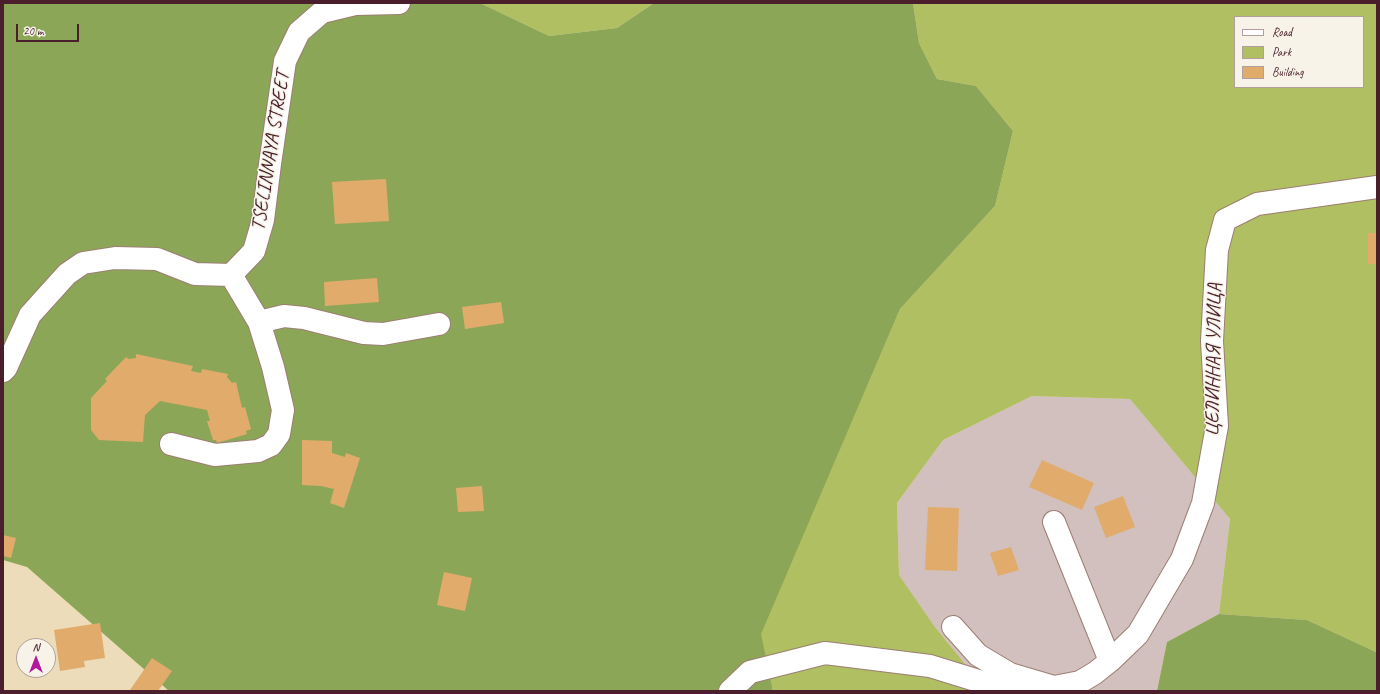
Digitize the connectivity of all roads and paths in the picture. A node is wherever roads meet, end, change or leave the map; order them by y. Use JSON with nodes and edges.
{"nodes":[{"id":1,"x":399,"y":3,"type":"edge"},
{"id":2,"x":1377,"y":187,"type":"edge"},
{"id":3,"x":231,"y":275,"type":"junction"},
{"id":4,"x":259,"y":322,"type":"junction"},
{"id":5,"x":439,"y":324,"type":"dead end"},
{"id":6,"x":3,"y":371,"type":"edge"},
{"id":7,"x":171,"y":444,"type":"dead end"},
{"id":8,"x":1054,"y":522,"type":"dead end"},
{"id":9,"x":953,"y":627,"type":"dead end"},
{"id":10,"x":1110,"y":661,"type":"junction"},
{"id":11,"x":1054,"y":687,"type":"junction"},
{"id":12,"x":730,"y":691,"type":"edge"}],
"edges":[{"from":1,"to":3,"type":"street","name":"TSELINNAYA STREET"},
{"from":2,"to":10,"type":"street","name":"ЦЕЛИННАЯ УЛИЦА"},
{"from":3,"to":4,"type":"street"},
{"from":3,"to":6,"type":"street"},
{"from":4,"to":5,"type":"street"},
{"from":4,"to":7,"type":"street"},
{"from":8,"to":10,"type":"street"},
{"from":9,"to":11,"type":"street","name":"ЦЕЛИННАЯ УЛИЦА"},
{"from":10,"to":11,"type":"street","name":"ЦЕЛИННАЯ УЛИЦА"},
{"from":11,"to":12,"type":"street"}]}
